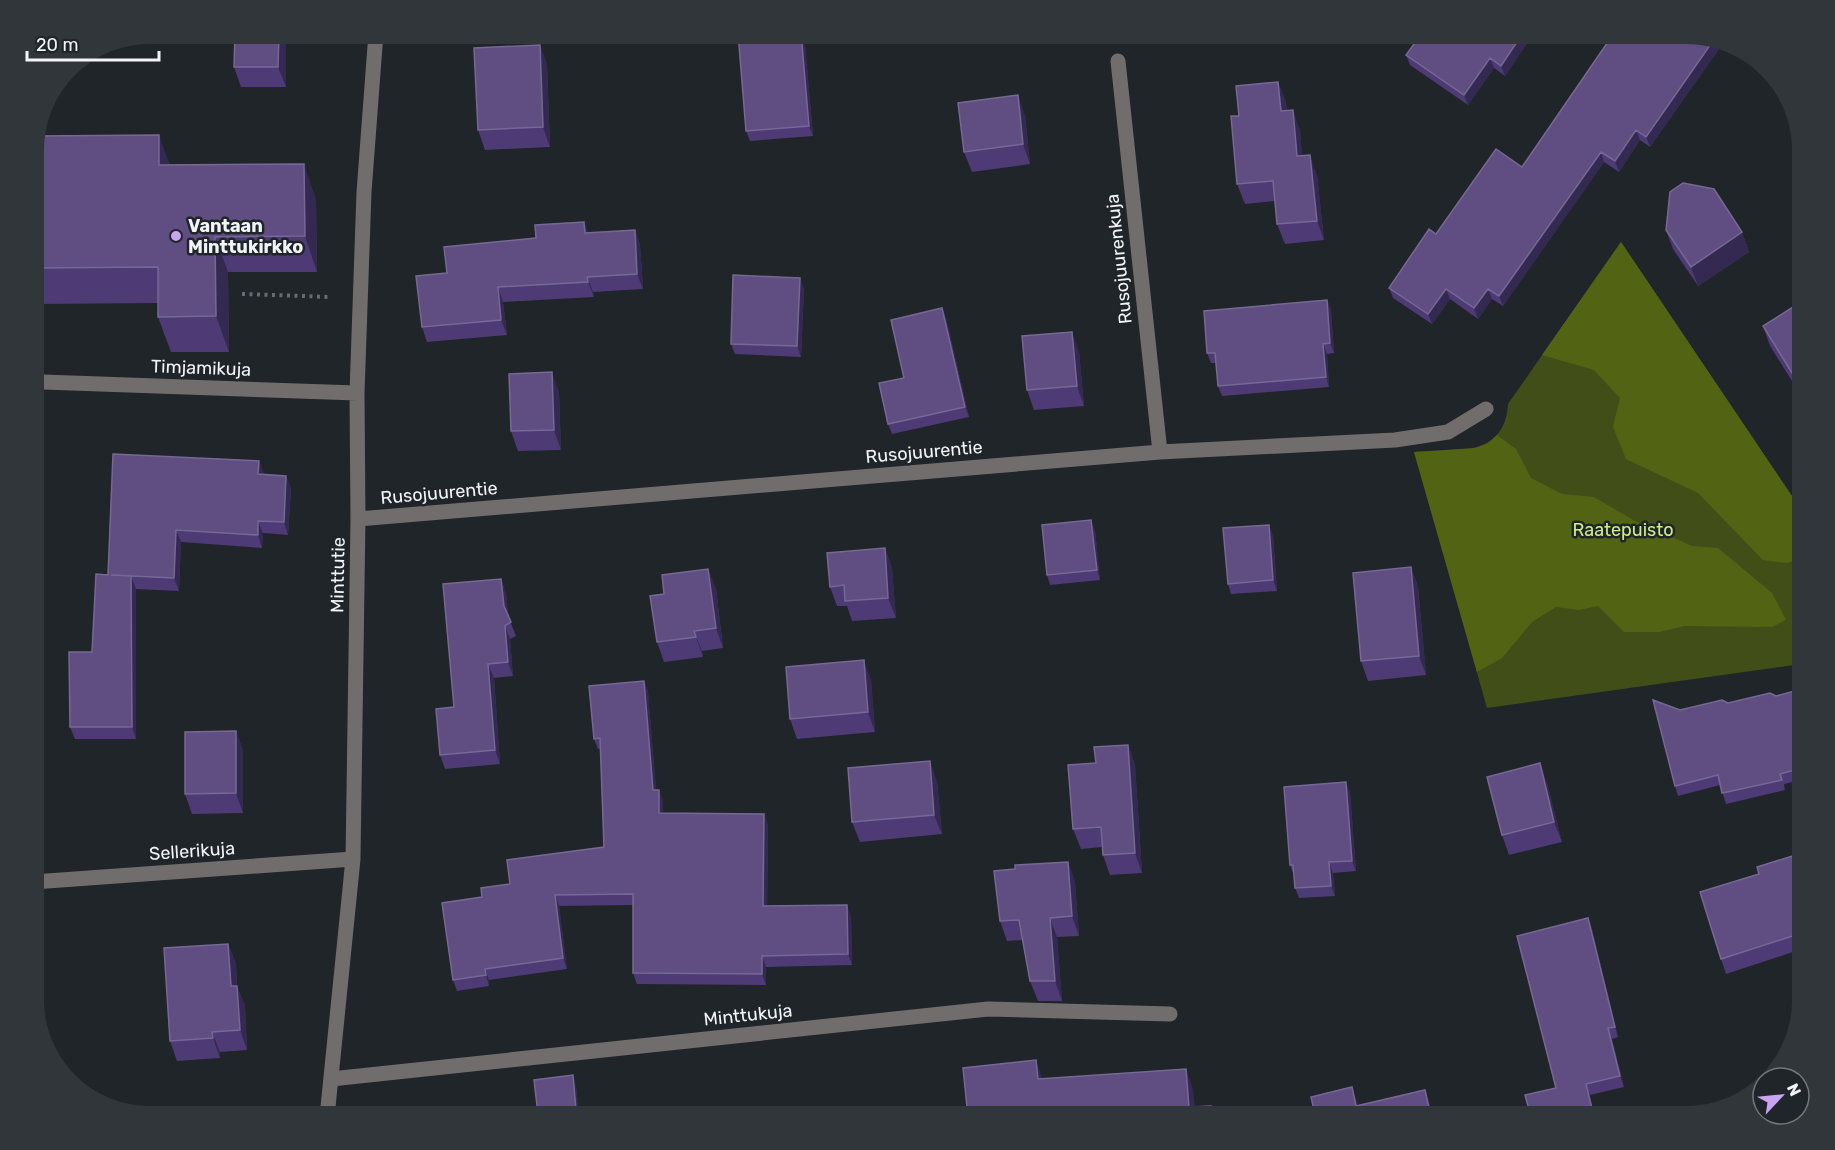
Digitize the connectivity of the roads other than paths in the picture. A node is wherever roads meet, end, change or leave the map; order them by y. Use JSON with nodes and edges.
{"nodes":[{"id":1,"x":375,"y":44,"type":"edge"},
{"id":2,"x":1118,"y":62,"type":"dead end"},
{"id":3,"x":44,"y":382,"type":"edge"},
{"id":4,"x":357,"y":393,"type":"junction"},
{"id":5,"x":1486,"y":409,"type":"dead end"},
{"id":6,"x":1160,"y":452,"type":"junction"},
{"id":7,"x":358,"y":519,"type":"junction"},
{"id":8,"x":353,"y":859,"type":"junction"},
{"id":9,"x":44,"y":881,"type":"edge"},
{"id":10,"x":1170,"y":1014,"type":"dead end"},
{"id":11,"x":331,"y":1079,"type":"junction"},
{"id":12,"x":328,"y":1106,"type":"edge"}],
"edges":[{"from":1,"to":4,"type":"street","name":"Minttutie"},
{"from":2,"to":6,"type":"street","name":"Rusojuurenkuja"},
{"from":3,"to":4,"type":"street","name":"Timjamikuja"},
{"from":4,"to":7,"type":"street","name":"Minttutie"},
{"from":5,"to":6,"type":"street","name":"Rusojuurentie"},
{"from":6,"to":7,"type":"street","name":"Rusojuurentie"},
{"from":7,"to":8,"type":"street","name":"Minttutie"},
{"from":8,"to":9,"type":"street","name":"Sellerikuja"},
{"from":8,"to":11,"type":"street","name":"Minttutie"},
{"from":10,"to":11,"type":"street","name":"Minttukuja"},
{"from":11,"to":12,"type":"street","name":"Minttutie"}]}
